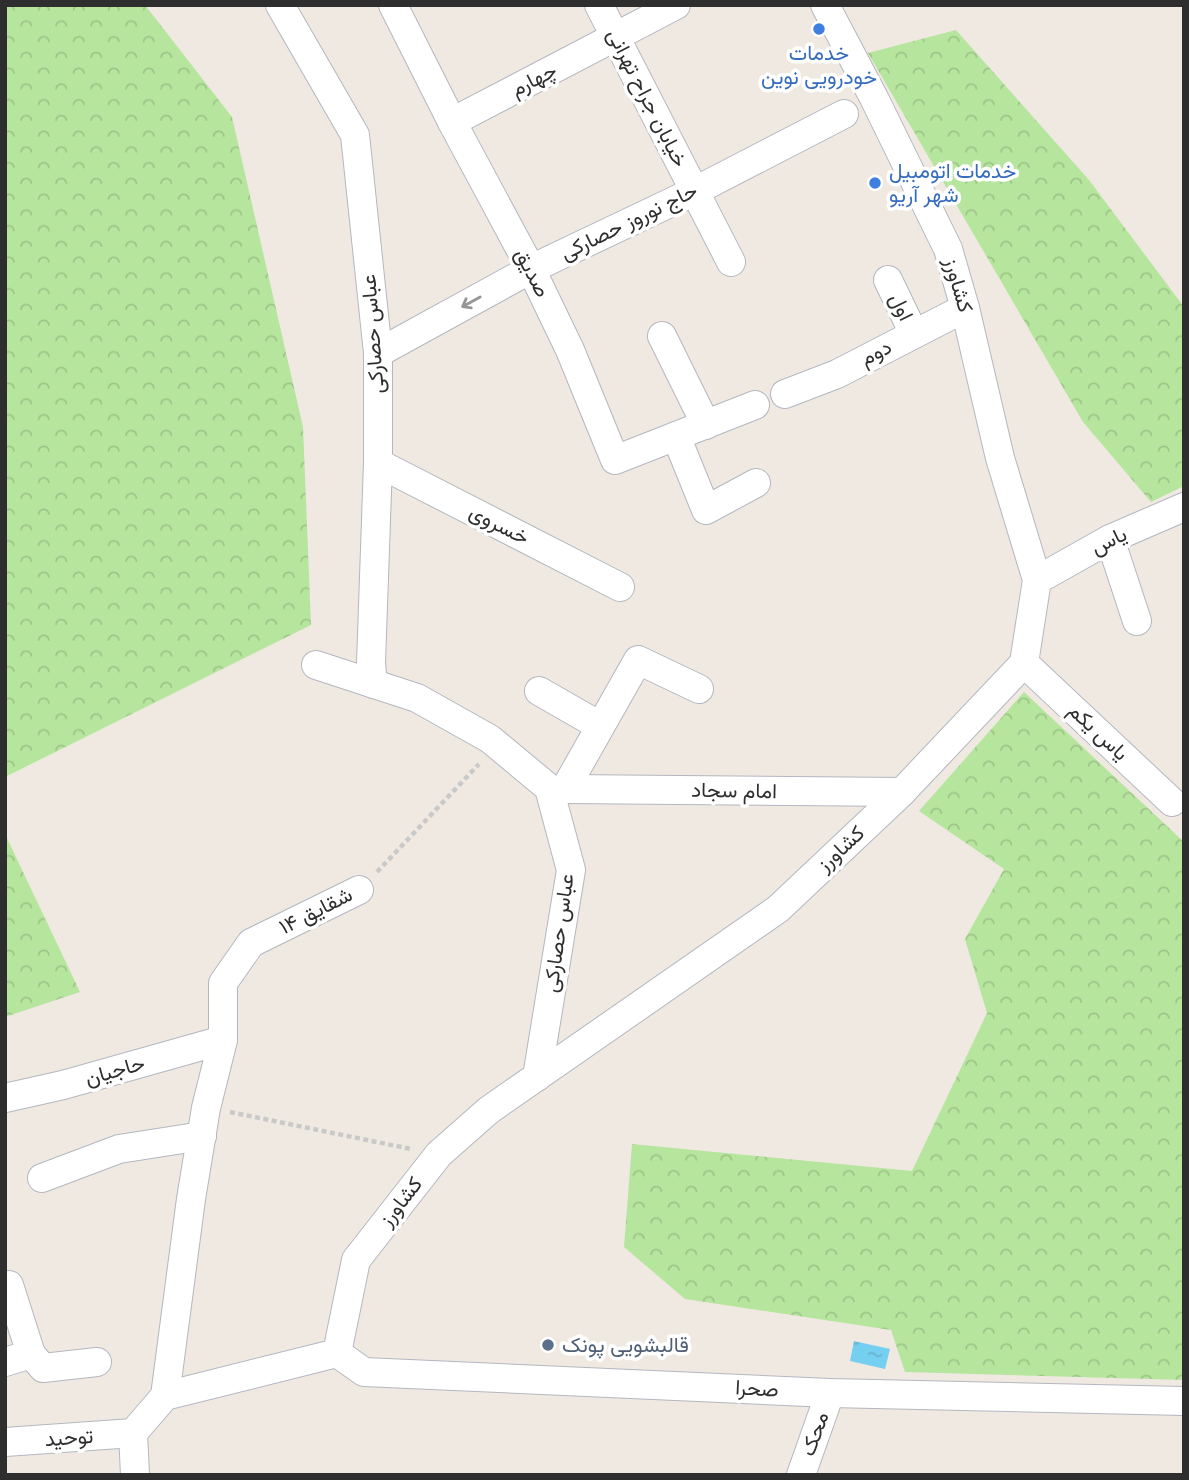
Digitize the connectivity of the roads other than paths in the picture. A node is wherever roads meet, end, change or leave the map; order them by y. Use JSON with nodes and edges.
{"nodes":[{"id":1,"x":280,"y":5,"type":"edge"},
{"id":2,"x":393,"y":5,"type":"edge"},
{"id":3,"x":599,"y":5,"type":"edge"},
{"id":4,"x":676,"y":5,"type":"edge"},
{"id":5,"x":824,"y":5,"type":"edge"},
{"id":6,"x":616,"y":38,"type":"junction"},
{"id":7,"x":844,"y":114,"type":"dead end"},
{"id":8,"x":452,"y":122,"type":"junction"},
{"id":9,"x":695,"y":191,"type":"junction"},
{"id":10,"x":731,"y":262,"type":"dead end"},
{"id":11,"x":531,"y":269,"type":"junction"},
{"id":12,"x":888,"y":280,"type":"dead end"},
{"id":13,"x":965,"y":308,"type":"junction"},
{"id":14,"x":914,"y":334,"type":"junction"},
{"id":15,"x":662,"y":336,"type":"dead end"},
{"id":16,"x":378,"y":353,"type":"junction"},
{"id":17,"x":785,"y":394,"type":"dead end"},
{"id":18,"x":755,"y":405,"type":"dead end"},
{"id":19,"x":706,"y":425,"type":"junction"},
{"id":20,"x":676,"y":436,"type":"junction"},
{"id":21,"x":378,"y":463,"type":"junction"},
{"id":22,"x":756,"y":483,"type":"dead end"},
{"id":23,"x":1184,"y":507,"type":"edge"},
{"id":24,"x":1110,"y":539,"type":"junction"},
{"id":25,"x":1037,"y":580,"type":"junction"},
{"id":26,"x":620,"y":587,"type":"dead end"},
{"id":27,"x":1137,"y":621,"type":"dead end"},
{"id":28,"x":1024,"y":663,"type":"junction"},
{"id":29,"x":316,"y":665,"type":"dead end"},
{"id":30,"x":373,"y":684,"type":"junction"},
{"id":31,"x":699,"y":689,"type":"dead end"},
{"id":32,"x":539,"y":691,"type":"dead end"},
{"id":33,"x":600,"y":726,"type":"junction"},
{"id":34,"x":902,"y":792,"type":"junction"},
{"id":35,"x":1172,"y":802,"type":"dead end"},
{"id":36,"x":359,"y":890,"type":"road end"},
{"id":37,"x":223,"y":1040,"type":"junction"},
{"id":38,"x":537,"y":1077,"type":"junction"},
{"id":39,"x":5,"y":1098,"type":"edge"},
{"id":40,"x":202,"y":1136,"type":"junction"},
{"id":41,"x":42,"y":1178,"type":"dead end"},
{"id":42,"x":9,"y":1285,"type":"dead end"},
{"id":43,"x":337,"y":1353,"type":"junction"},
{"id":44,"x":18,"y":1358,"type":"edge"},
{"id":45,"x":97,"y":1362,"type":"dead end"},
{"id":46,"x":830,"y":1393,"type":"junction"},
{"id":47,"x":165,"y":1396,"type":"junction"},
{"id":48,"x":1184,"y":1401,"type":"edge"},
{"id":49,"x":133,"y":1433,"type":"junction"},
{"id":50,"x":5,"y":1443,"type":"edge"},
{"id":51,"x":135,"y":1475,"type":"edge"},
{"id":52,"x":801,"y":1475,"type":"edge"}],
"edges":[{"from":1,"to":16,"type":"street","name":"عباس حصارکی"},
{"from":2,"to":8,"type":"street","name":"صدیق"},
{"from":3,"to":6,"type":"street","name":"خیابان جراح تهرانی"},
{"from":4,"to":6,"type":"street","name":"چهارم"},
{"from":5,"to":13,"type":"street","name":"کشاورز"},
{"from":6,"to":8,"type":"street","name":"چهارم"},
{"from":6,"to":9,"type":"street","name":"خیابان جراح تهرانی"},
{"from":7,"to":9,"type":"street","name":"حاج نوروز حصارکی"},
{"from":8,"to":11,"type":"street","name":"صدیق"},
{"from":9,"to":10,"type":"street","name":"خیابان جراح تهرانی"},
{"from":9,"to":11,"type":"street","name":"حاج نوروز حصارکی"},
{"from":11,"to":16,"type":"street","name":"حاج نوروز حصارکی","one_way":true},
{"from":11,"to":20,"type":"street","name":"صدیق"},
{"from":12,"to":14,"type":"street","name":"اول"},
{"from":13,"to":14,"type":"street","name":"دوم"},
{"from":13,"to":25,"type":"street","name":"کشاورز"},
{"from":14,"to":17,"type":"street","name":"دوم"},
{"from":15,"to":19,"type":"street"},
{"from":16,"to":21,"type":"street","name":"عباس حصارکی"},
{"from":18,"to":19,"type":"street","name":"صدیق"},
{"from":19,"to":20,"type":"street","name":"صدیق"},
{"from":20,"to":22,"type":"street"},
{"from":21,"to":26,"type":"street","name":"خسروی"},
{"from":21,"to":30,"type":"street","name":"عباس حصارکی"},
{"from":23,"to":24,"type":"street","name":"یاس"},
{"from":24,"to":25,"type":"street","name":"یاس"},
{"from":24,"to":27,"type":"street"},
{"from":25,"to":28,"type":"street","name":"کشاورز"},
{"from":28,"to":34,"type":"street","name":"کشاورز"},
{"from":28,"to":35,"type":"street","name":"یاس یکم"},
{"from":29,"to":30,"type":"street","name":"عباس حصارکی"},
{"from":30,"to":38,"type":"street","name":"عباس حصارکی"},
{"from":31,"to":33,"type":"street"},
{"from":32,"to":33,"type":"street"},
{"from":33,"to":34,"type":"street","name":"امام سجاد"},
{"from":34,"to":38,"type":"street","name":"کشاورز"},
{"from":36,"to":37,"type":"street","name":"شقایق ۱۴"},
{"from":37,"to":39,"type":"street","name":"حاجیان"},
{"from":37,"to":40,"type":"street","name":"شقایق ۱۴"},
{"from":38,"to":43,"type":"street","name":"کشاورز"},
{"from":40,"to":41,"type":"street"},
{"from":40,"to":47,"type":"street","name":"شقایق ۱۴"},
{"from":42,"to":44,"type":"street"},
{"from":43,"to":46,"type":"street","name":"صحرا"},
{"from":43,"to":47,"type":"street"},
{"from":44,"to":45,"type":"street"},
{"from":46,"to":48,"type":"street","name":"صحرا"},
{"from":46,"to":52,"type":"street","name":"محک"},
{"from":47,"to":49,"type":"street"},
{"from":49,"to":50,"type":"street","name":"توحید"},
{"from":49,"to":51,"type":"street"}]}
